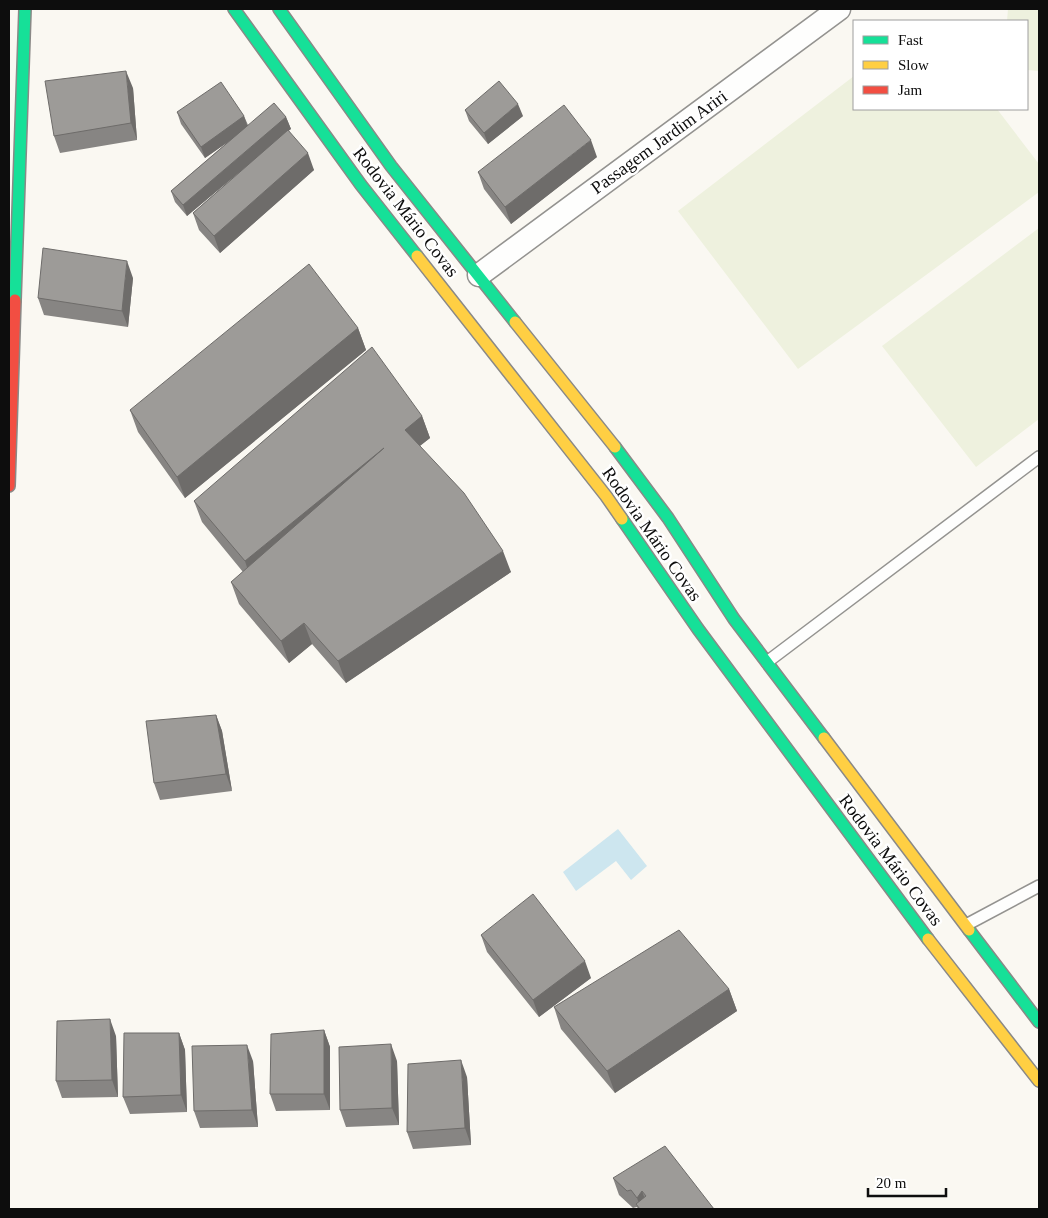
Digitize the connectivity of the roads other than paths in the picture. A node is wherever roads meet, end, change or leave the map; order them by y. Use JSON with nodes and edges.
{"nodes":[{"id":1,"x":25,"y":9,"type":"edge"},
{"id":2,"x":234,"y":9,"type":"edge"},
{"id":3,"x":278,"y":9,"type":"edge"},
{"id":4,"x":839,"y":9,"type":"edge"},
{"id":5,"x":9,"y":208,"type":"edge"},
{"id":6,"x":19,"y":218,"type":"junction"},
{"id":7,"x":479,"y":275,"type":"junction"},
{"id":8,"x":1039,"y":457,"type":"edge"},
{"id":9,"x":9,"y":486,"type":"edge"},
{"id":10,"x":767,"y":662,"type":"junction"},
{"id":11,"x":1039,"y":886,"type":"edge"},
{"id":12,"x":966,"y":925,"type":"junction"},
{"id":13,"x":1039,"y":1022,"type":"edge"},
{"id":14,"x":1039,"y":1080,"type":"edge"}],
"edges":[{"from":1,"to":6,"type":"main road"},
{"from":2,"to":14,"type":"main road","name":"Rodovia Mário Covas"},
{"from":3,"to":7,"type":"main road","name":"Rodovia Mário Covas"},
{"from":4,"to":7,"type":"street","name":"Passagem Jardim Ariri"},
{"from":5,"to":6,"type":"lane"},
{"from":6,"to":9,"type":"main road"},
{"from":7,"to":10,"type":"main road","name":"Rodovia Mário Covas"},
{"from":8,"to":10,"type":"lane"},
{"from":10,"to":12,"type":"main road","name":"Rodovia Mário Covas"},
{"from":11,"to":12,"type":"lane"},
{"from":12,"to":13,"type":"main road","name":"Rodovia Mário Covas"}]}
